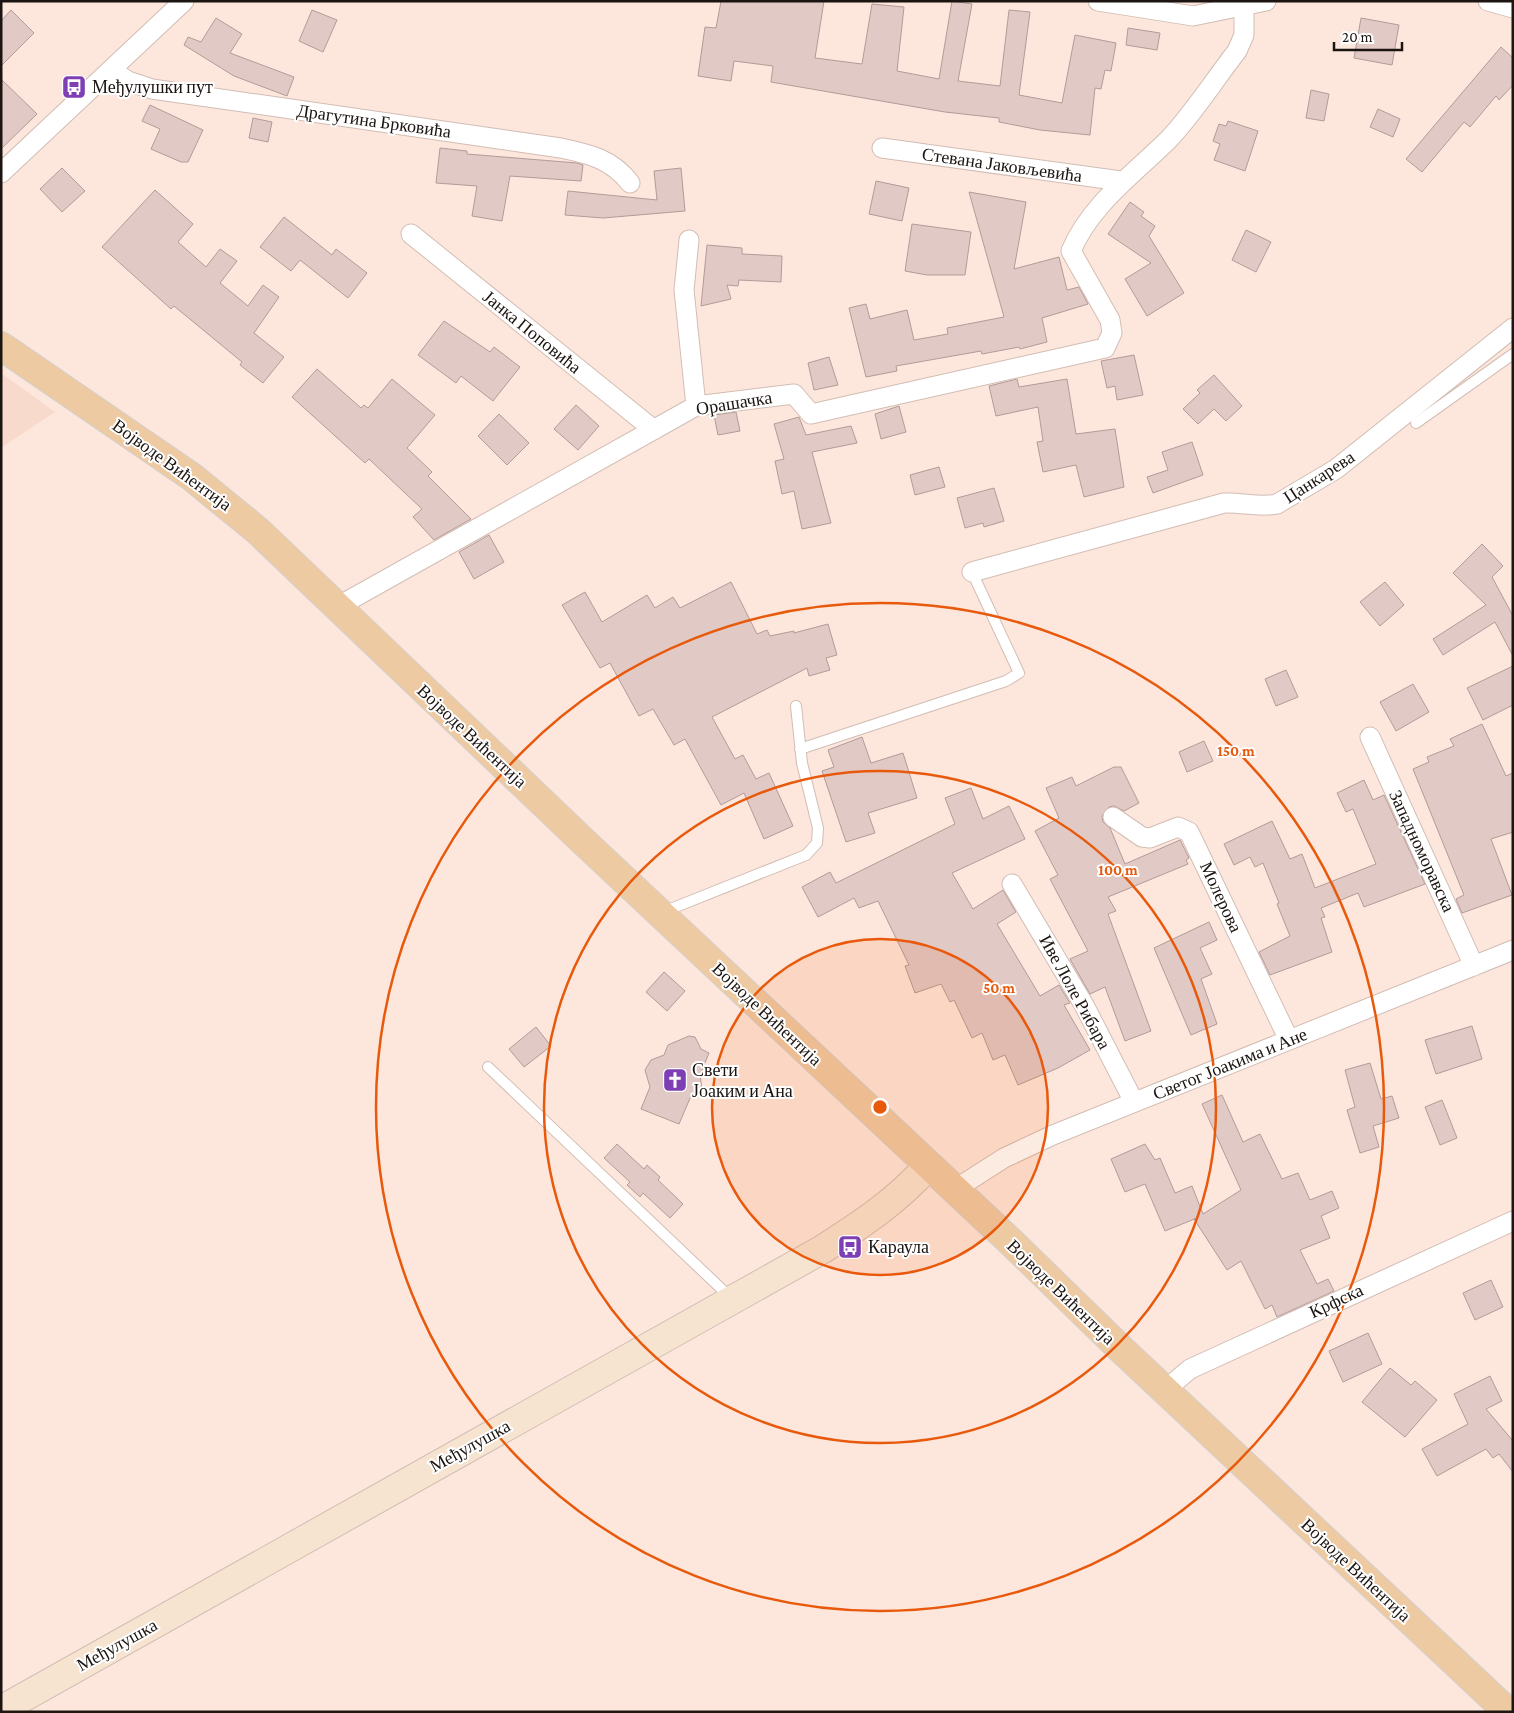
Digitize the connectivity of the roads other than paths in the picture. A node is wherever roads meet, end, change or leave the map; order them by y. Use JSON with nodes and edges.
{"nodes":[{"id":1,"x":184,"y":1,"type":"edge"},
{"id":2,"x":1098,"y":1,"type":"edge"},
{"id":3,"x":1266,"y":1,"type":"edge"},
{"id":4,"x":1488,"y":1,"type":"edge"},
{"id":5,"x":1244,"y":6,"type":"junction"},
{"id":6,"x":1513,"y":8,"type":"edge"},
{"id":7,"x":111,"y":70,"type":"junction"},
{"id":8,"x":882,"y":148,"type":"dead end"},
{"id":9,"x":1,"y":173,"type":"edge"},
{"id":10,"x":1121,"y":181,"type":"junction"},
{"id":11,"x":630,"y":183,"type":"dead end"},
{"id":12,"x":411,"y":234,"type":"dead end"},
{"id":13,"x":689,"y":240,"type":"dead end"},
{"id":14,"x":1513,"y":328,"type":"edge"},
{"id":15,"x":1,"y":346,"type":"edge"},
{"id":16,"x":1513,"y":354,"type":"edge"},
{"id":17,"x":696,"y":406,"type":"junction"},
{"id":18,"x":1416,"y":423,"type":"dead end"},
{"id":19,"x":654,"y":430,"type":"junction"},
{"id":20,"x":972,"y":572,"type":"joint"},
{"id":21,"x":337,"y":607,"type":"junction"},
{"id":22,"x":796,"y":706,"type":"dead end"},
{"id":23,"x":1370,"y":737,"type":"dead end"},
{"id":24,"x":800,"y":749,"type":"junction"},
{"id":25,"x":1113,"y":817,"type":"dead end"},
{"id":26,"x":1012,"y":884,"type":"dead end"},
{"id":27,"x":659,"y":913,"type":"junction"},
{"id":28,"x":1513,"y":950,"type":"edge"},
{"id":29,"x":1474,"y":966,"type":"junction"},
{"id":30,"x":1288,"y":1040,"type":"junction"},
{"id":31,"x":488,"y":1067,"type":"dead end"},
{"id":32,"x":1134,"y":1102,"type":"junction"},
{"id":33,"x":928,"y":1166,"type":"junction"},
{"id":34,"x":954,"y":1190,"type":"junction"},
{"id":35,"x":1513,"y":1221,"type":"edge"},
{"id":36,"x":731,"y":1298,"type":"junction"},
{"id":37,"x":1165,"y":1390,"type":"junction"},
{"id":38,"x":1,"y":1710,"type":"edge"},
{"id":39,"x":1508,"y":1712,"type":"edge"}],
"edges":[{"from":1,"to":7,"type":"street"},
{"from":2,"to":5,"type":"street"},
{"from":3,"to":5,"type":"street"},
{"from":4,"to":6,"type":"street"},
{"from":5,"to":10,"type":"street"},
{"from":7,"to":9,"type":"street"},
{"from":7,"to":11,"type":"street","name":"Драгутина Брковића"},
{"from":8,"to":10,"type":"street","name":"Стевана Јаковљевића"},
{"from":10,"to":17,"type":"street","name":"Орашачка"},
{"from":12,"to":19,"type":"street","name":"Јанка Поповића"},
{"from":13,"to":17,"type":"street"},
{"from":14,"to":20,"type":"street","name":"Цанкарева"},
{"from":15,"to":21,"type":"main road","name":"Војводе Вићентија"},
{"from":16,"to":18,"type":"lane"},
{"from":17,"to":19,"type":"street","name":"Орашачка"},
{"from":19,"to":21,"type":"street","name":"Орашачка"},
{"from":20,"to":24,"type":"lane"},
{"from":21,"to":27,"type":"main road","name":"Војводе Вићентија"},
{"from":22,"to":24,"type":"lane"},
{"from":23,"to":29,"type":"street","name":"Западноморавска"},
{"from":24,"to":27,"type":"lane"},
{"from":25,"to":30,"type":"street","name":"Молерова"},
{"from":26,"to":32,"type":"street","name":"Иве Лоле Рибара"},
{"from":27,"to":33,"type":"main road","name":"Војводе Вићентија"},
{"from":28,"to":29,"type":"street","name":"Светог Јоакима и Ане"},
{"from":29,"to":30,"type":"street","name":"Светог Јоакима и Ане"},
{"from":30,"to":32,"type":"street","name":"Светог Јоакима и Ане"},
{"from":31,"to":36,"type":"lane"},
{"from":32,"to":34,"type":"street","name":"Светог Јоакима и Ане"},
{"from":33,"to":34,"type":"main road","name":"Војводе Вићентија"},
{"from":33,"to":36,"type":"street","name":"Међулушка"},
{"from":34,"to":37,"type":"main road","name":"Војводе Вићентија"},
{"from":35,"to":37,"type":"street","name":"Крфска"},
{"from":36,"to":38,"type":"street","name":"Међулушка"},
{"from":37,"to":39,"type":"main road","name":"Војводе Вићентија"}]}
